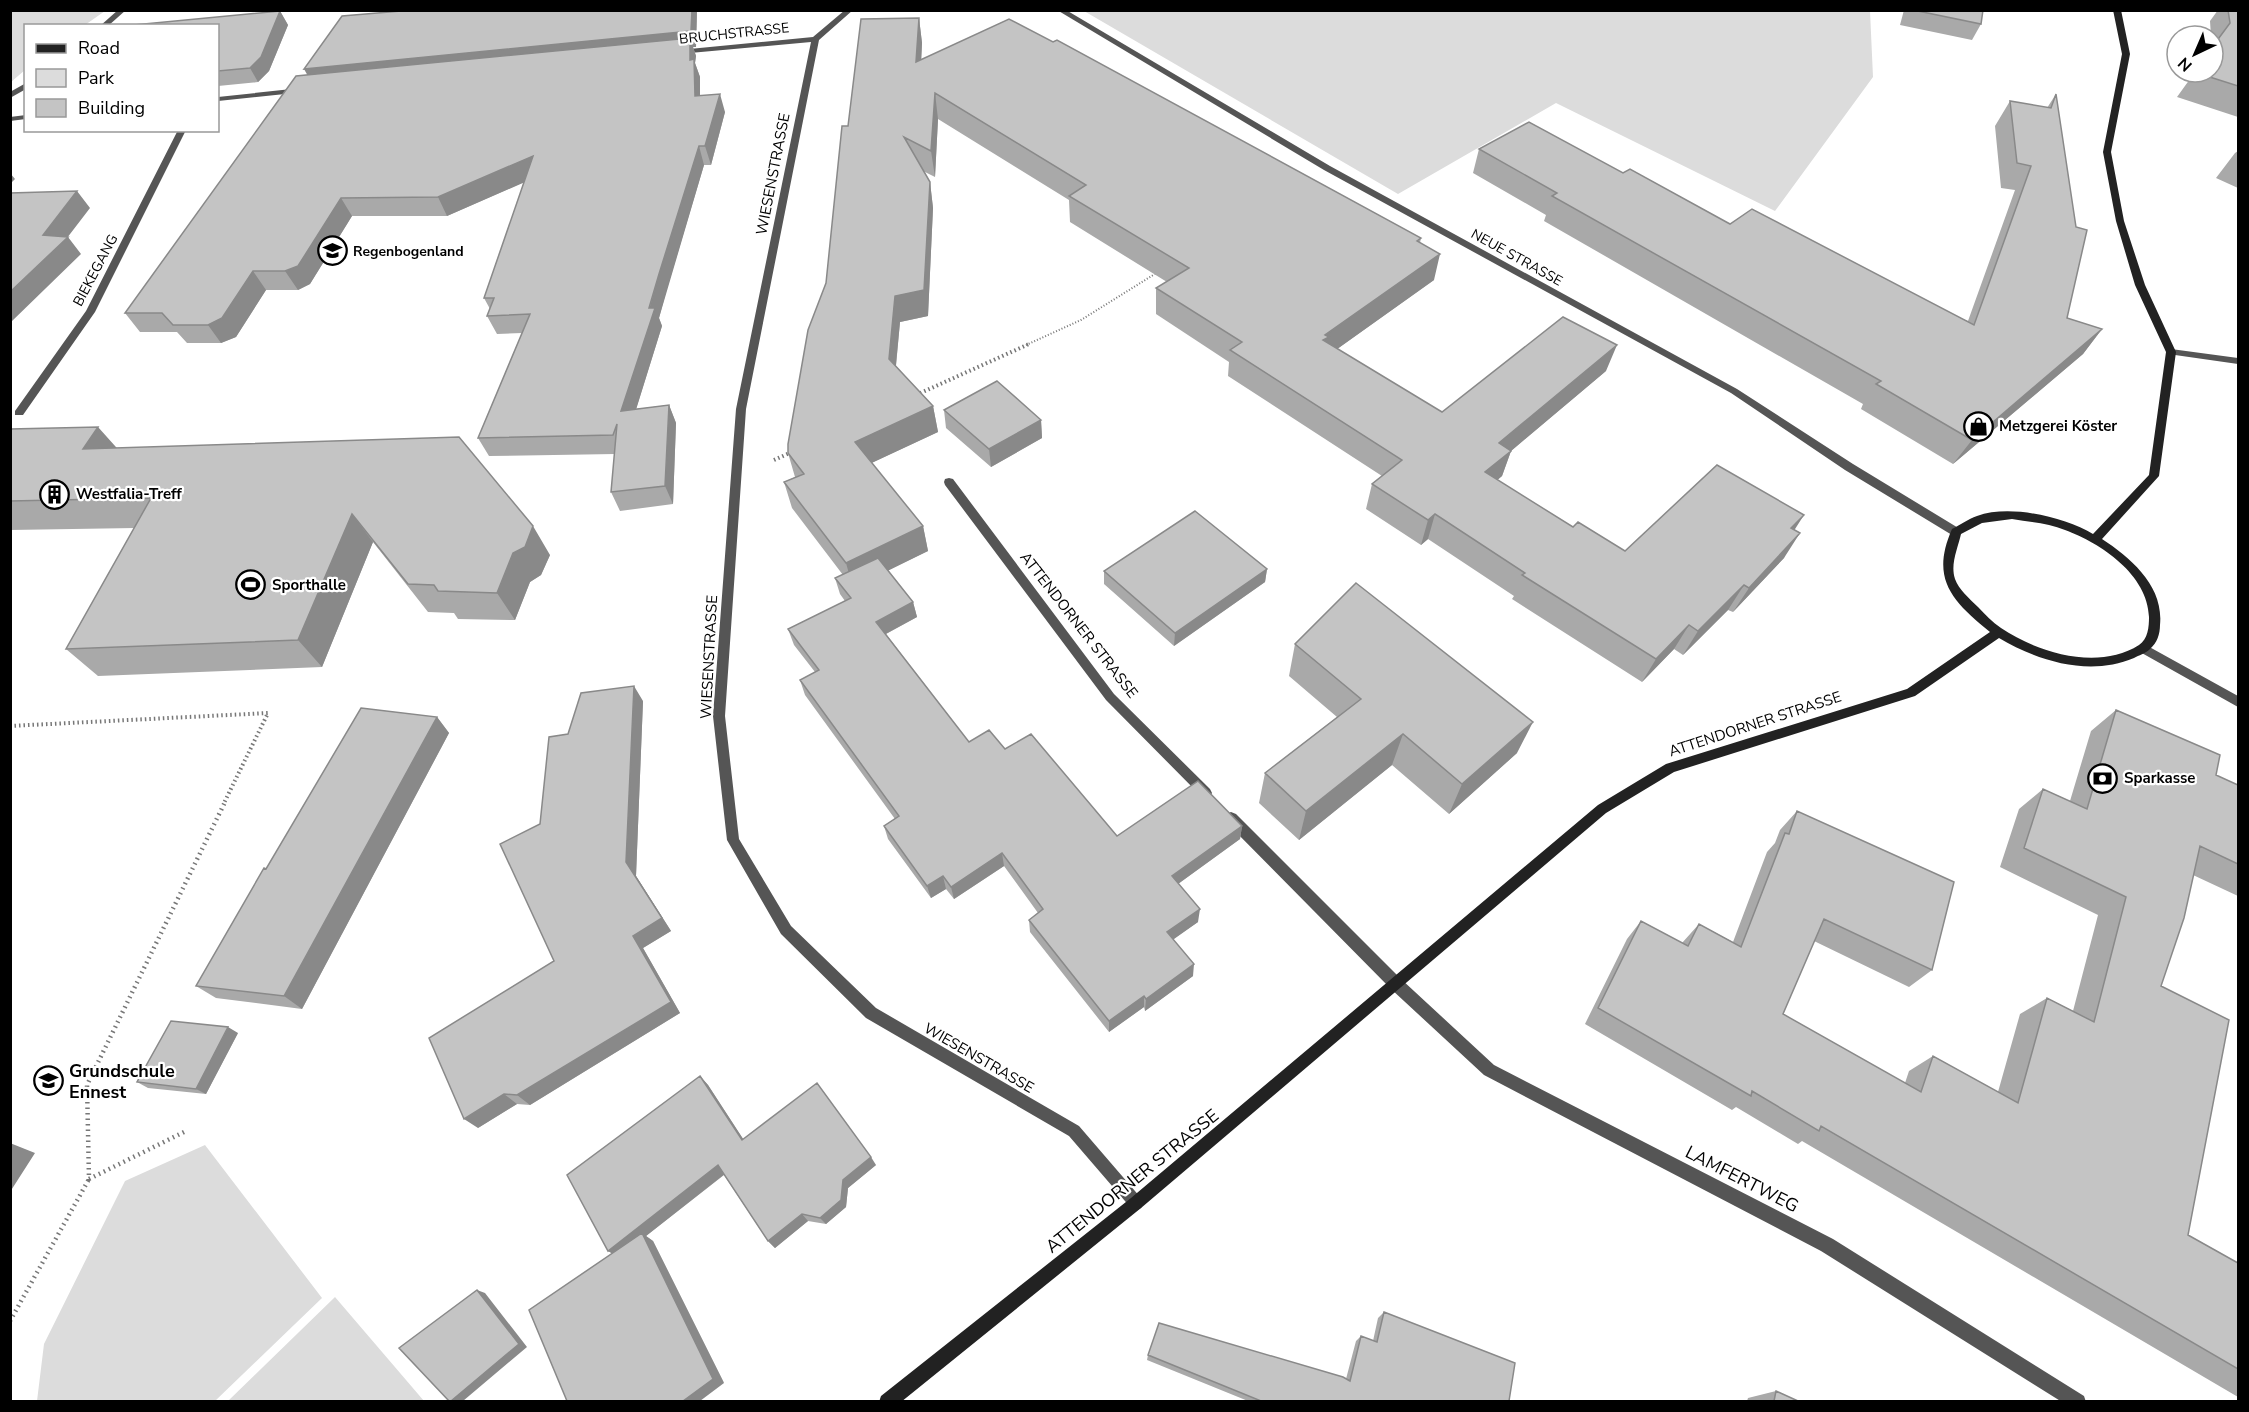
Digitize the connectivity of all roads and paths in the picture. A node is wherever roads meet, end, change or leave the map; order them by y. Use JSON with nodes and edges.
{"nodes":[{"id":1,"x":123,"y":10,"type":"edge"},
{"id":2,"x":850,"y":10,"type":"edge"},
{"id":3,"x":1060,"y":10,"type":"edge"},
{"id":4,"x":2117,"y":10,"type":"edge"},
{"id":5,"x":106,"y":24,"type":"edge"},
{"id":6,"x":815,"y":39,"type":"junction"},
{"id":7,"x":674,"y":53,"type":"edge"},
{"id":8,"x":24,"y":86,"type":"edge"},
{"id":9,"x":310,"y":89,"type":"edge"},
{"id":10,"x":10,"y":96,"type":"edge"},
{"id":11,"x":219,"y":99,"type":"edge"},
{"id":12,"x":181,"y":132,"type":"edge"},
{"id":13,"x":1160,"y":271,"type":"edge"},
{"id":14,"x":2171,"y":352,"type":"junction"},
{"id":15,"x":2238,"y":361,"type":"edge"},
{"id":16,"x":906,"y":400,"type":"edge"},
{"id":17,"x":19,"y":413,"type":"dead end"},
{"id":18,"x":800,"y":448,"type":"edge"},
{"id":19,"x":735,"y":477,"type":"junction"},
{"id":20,"x":950,"y":482,"type":"dead end"},
{"id":21,"x":1956,"y":532,"type":"junction"},
{"id":22,"x":2095,"y":539,"type":"junction"},
{"id":23,"x":1998,"y":632,"type":"junction"},
{"id":24,"x":2144,"y":649,"type":"junction"},
{"id":25,"x":2238,"y":702,"type":"edge"},
{"id":26,"x":10,"y":726,"type":"edge"},
{"id":27,"x":1396,"y":984,"type":"junction"},
{"id":28,"x":184,"y":1132,"type":"dead end"},
{"id":29,"x":89,"y":1179,"type":"junction"},
{"id":30,"x":1136,"y":1203,"type":"junction"},
{"id":31,"x":10,"y":1321,"type":"edge"},
{"id":32,"x":887,"y":1401,"type":"edge"},
{"id":33,"x":2078,"y":1401,"type":"edge"}],
"edges":[{"from":1,"to":5,"type":"street"},
{"from":2,"to":6,"type":"street"},
{"from":3,"to":21,"type":"street","name":"NEUE STRASSE"},
{"from":4,"to":14,"type":"street"},
{"from":6,"to":7,"type":"street","name":"BRUCHSTRASSE"},
{"from":6,"to":19,"type":"street","name":"WIESENSTRASSE"},
{"from":8,"to":10,"type":"street"},
{"from":9,"to":11,"type":"street"},
{"from":12,"to":17,"type":"street","name":"BIEKEGANG"},
{"from":13,"to":16,"type":"path"},
{"from":14,"to":15,"type":"street"},
{"from":14,"to":22,"type":"street"},
{"from":18,"to":19,"type":"path"},
{"from":19,"to":30,"type":"street","name":"WIESENSTRASSE"},
{"from":20,"to":27,"type":"street","name":"ATTENDORNER STRASSE"},
{"from":21,"to":22,"type":"street"},
{"from":21,"to":23,"type":"street"},
{"from":22,"to":24,"type":"street"},
{"from":23,"to":24,"type":"street"},
{"from":23,"to":27,"type":"street","name":"ATTENDORNER STRASSE"},
{"from":24,"to":25,"type":"street"},
{"from":26,"to":29,"type":"path"},
{"from":27,"to":30,"type":"street","name":"ATTENDORNER STRASSE"},
{"from":27,"to":33,"type":"street","name":"LAMFERTWEG"},
{"from":28,"to":29,"type":"path"},
{"from":29,"to":31,"type":"path"},
{"from":30,"to":32,"type":"street","name":"ATTENDORNER STRASSE"}]}
